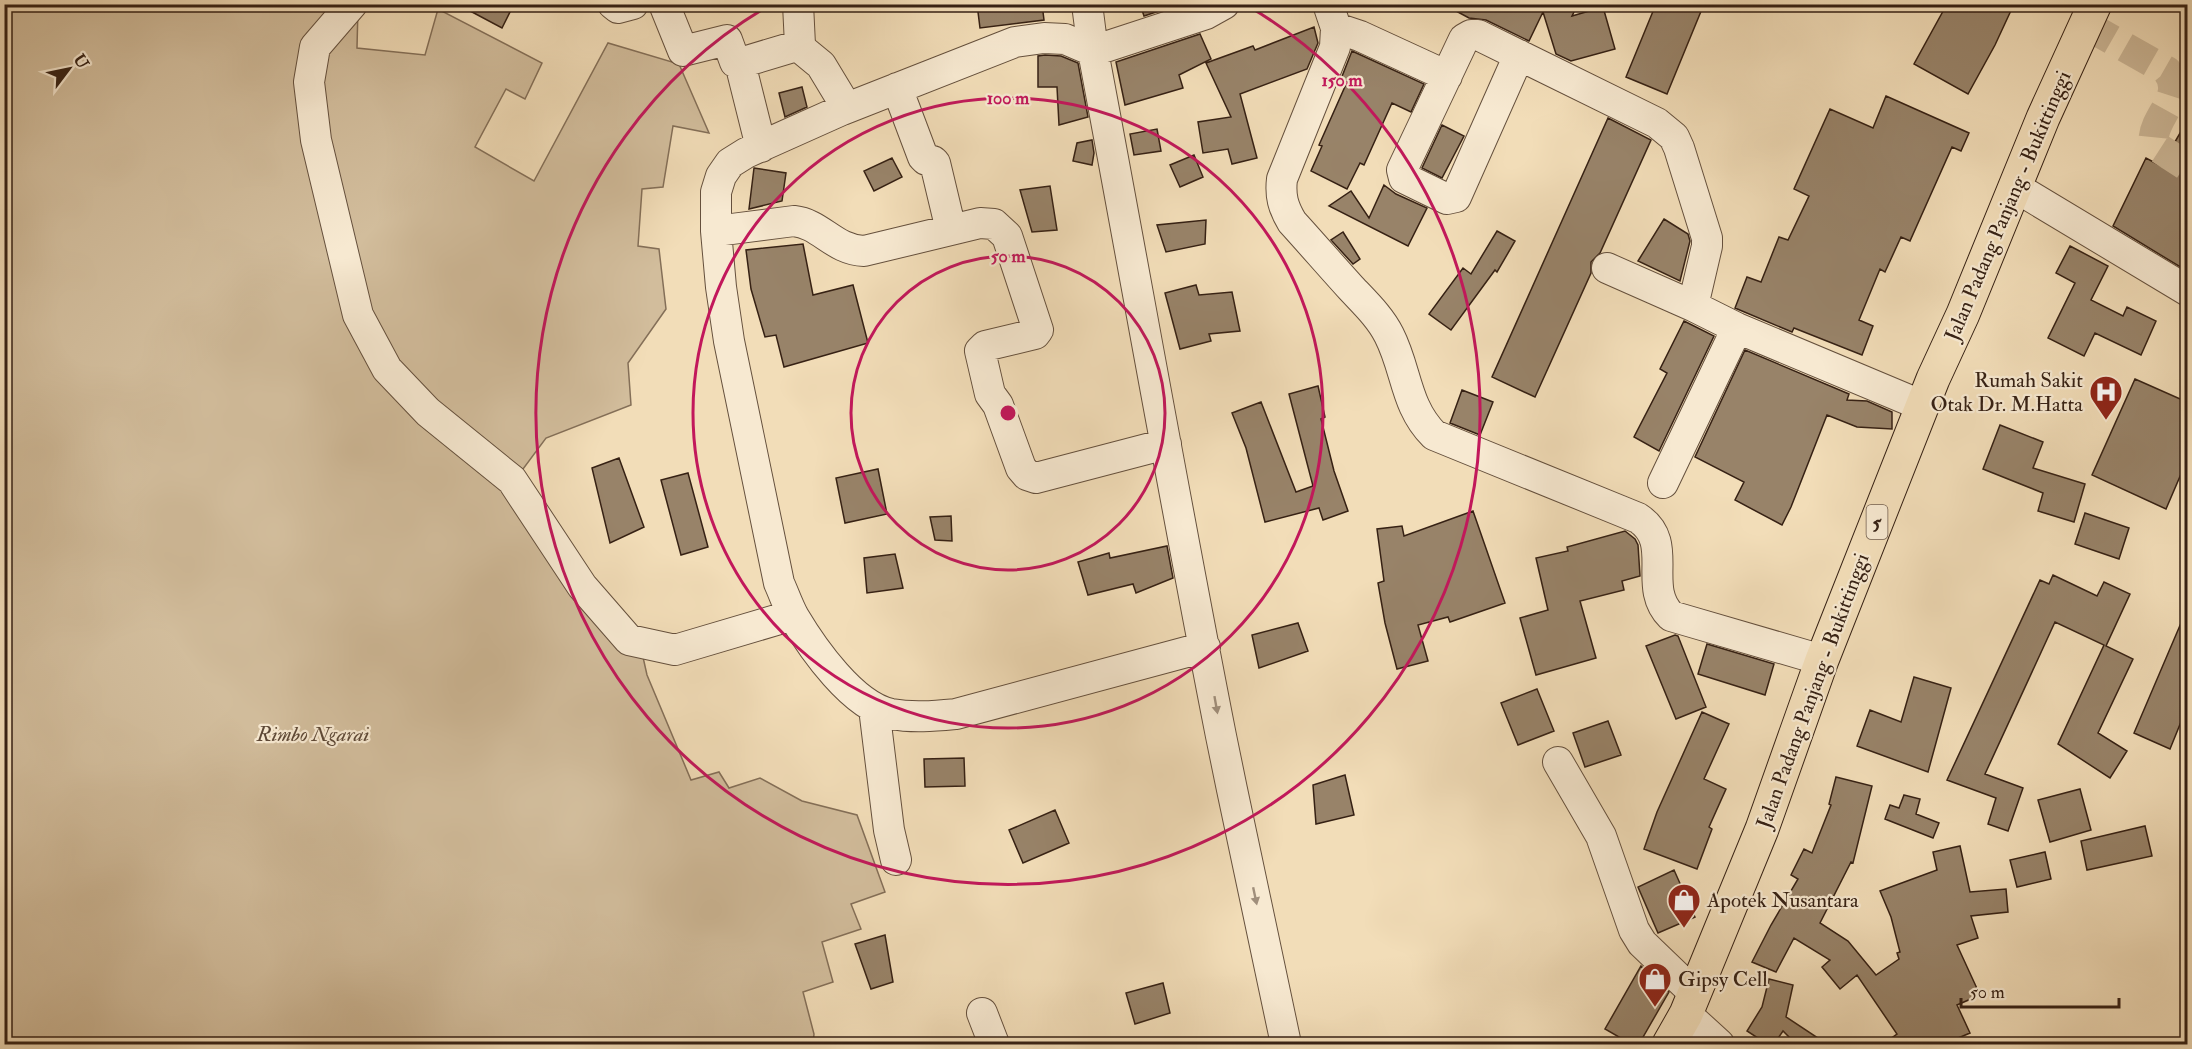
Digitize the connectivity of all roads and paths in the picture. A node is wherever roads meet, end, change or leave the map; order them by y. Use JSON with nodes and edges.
{"nodes":[{"id":1,"x":352,"y":4,"type":"edge"},
{"id":2,"x":613,"y":4,"type":"edge"},
{"id":3,"x":633,"y":4,"type":"edge"},
{"id":4,"x":664,"y":4,"type":"edge"},
{"id":5,"x":798,"y":4,"type":"edge"},
{"id":6,"x":1086,"y":4,"type":"edge"},
{"id":7,"x":1224,"y":4,"type":"edge"},
{"id":8,"x":2095,"y":4,"type":"edge"},
{"id":9,"x":1332,"y":16,"type":"edge"},
{"id":10,"x":800,"y":45,"type":"junction"},
{"id":11,"x":1093,"y":51,"type":"junction"},
{"id":12,"x":1519,"y":55,"type":"junction"},
{"id":13,"x":740,"y":63,"type":"junction"},
{"id":14,"x":1447,"y":76,"type":"junction"},
{"id":15,"x":897,"y":88,"type":"junction"},
{"id":16,"x":847,"y":108,"type":"junction"},
{"id":17,"x":761,"y":147,"type":"junction"},
{"id":18,"x":2015,"y":187,"type":"junction"},
{"id":19,"x":951,"y":230,"type":"junction"},
{"id":20,"x":716,"y":231,"type":"junction"},
{"id":21,"x":1607,"y":268,"type":"dead end"},
{"id":22,"x":2187,"y":291,"type":"edge"},
{"id":23,"x":1692,"y":306,"type":"junction"},
{"id":24,"x":1737,"y":328,"type":"junction"},
{"id":25,"x":1923,"y":405,"type":"junction"},
{"id":26,"x":1166,"y":444,"type":"junction"},
{"id":27,"x":1663,"y":483,"type":"dead end"},
{"id":28,"x":793,"y":615,"type":"junction"},
{"id":29,"x":1205,"y":647,"type":"junction"},
{"id":30,"x":1822,"y":660,"type":"junction"},
{"id":31,"x":874,"y":708,"type":"junction"},
{"id":32,"x":1558,"y":762,"type":"dead end"},
{"id":33,"x":896,"y":860,"type":"dead end"},
{"id":34,"x":1690,"y":1003,"type":"junction"},
{"id":35,"x":982,"y":1013,"type":"dead end"},
{"id":36,"x":994,"y":1044,"type":"edge"},
{"id":37,"x":1286,"y":1044,"type":"edge"},
{"id":38,"x":1670,"y":1044,"type":"edge"},
{"id":39,"x":1719,"y":1044,"type":"edge"}],
"edges":[{"from":1,"to":28,"type":"street"},
{"from":2,"to":3,"type":"street"},
{"from":4,"to":13,"type":"street"},
{"from":5,"to":10,"type":"street"},
{"from":6,"to":11,"type":"street"},
{"from":7,"to":11,"type":"street"},
{"from":8,"to":18,"type":"highway","name":"Jalan Padang Panjang - Bukittinggi","number":"5"},
{"from":9,"to":14,"type":"street"},
{"from":9,"to":30,"type":"street"},
{"from":10,"to":13,"type":"street"},
{"from":10,"to":16,"type":"street"},
{"from":11,"to":15,"type":"street"},
{"from":11,"to":26,"type":"street"},
{"from":12,"to":14,"type":"street"},
{"from":12,"to":14,"type":"street"},
{"from":12,"to":23,"type":"street"},
{"from":13,"to":17,"type":"street"},
{"from":15,"to":16,"type":"street"},
{"from":15,"to":19,"type":"street"},
{"from":16,"to":17,"type":"street"},
{"from":17,"to":20,"type":"street"},
{"from":18,"to":22,"type":"street"},
{"from":18,"to":25,"type":"highway","name":"Jalan Padang Panjang - Bukittinggi","number":"5"},
{"from":19,"to":20,"type":"street"},
{"from":19,"to":26,"type":"street"},
{"from":20,"to":28,"type":"street"},
{"from":21,"to":23,"type":"street"},
{"from":23,"to":24,"type":"street"},
{"from":24,"to":25,"type":"street"},
{"from":24,"to":27,"type":"street"},
{"from":25,"to":30,"type":"highway","name":"Jalan Padang Panjang - Bukittinggi","number":"5"},
{"from":26,"to":29,"type":"street"},
{"from":28,"to":31,"type":"street"},
{"from":29,"to":31,"type":"street"},
{"from":29,"to":37,"type":"street","one_way":true},
{"from":30,"to":34,"type":"highway","name":"Jalan Padang Panjang - Bukittinggi","number":"5"},
{"from":31,"to":33,"type":"street"},
{"from":32,"to":34,"type":"street"},
{"from":34,"to":38,"type":"highway","name":"Jalan Padang Panjang - Bukittinggi","number":"5"},
{"from":34,"to":39,"type":"street"},
{"from":35,"to":36,"type":"street"}]}
